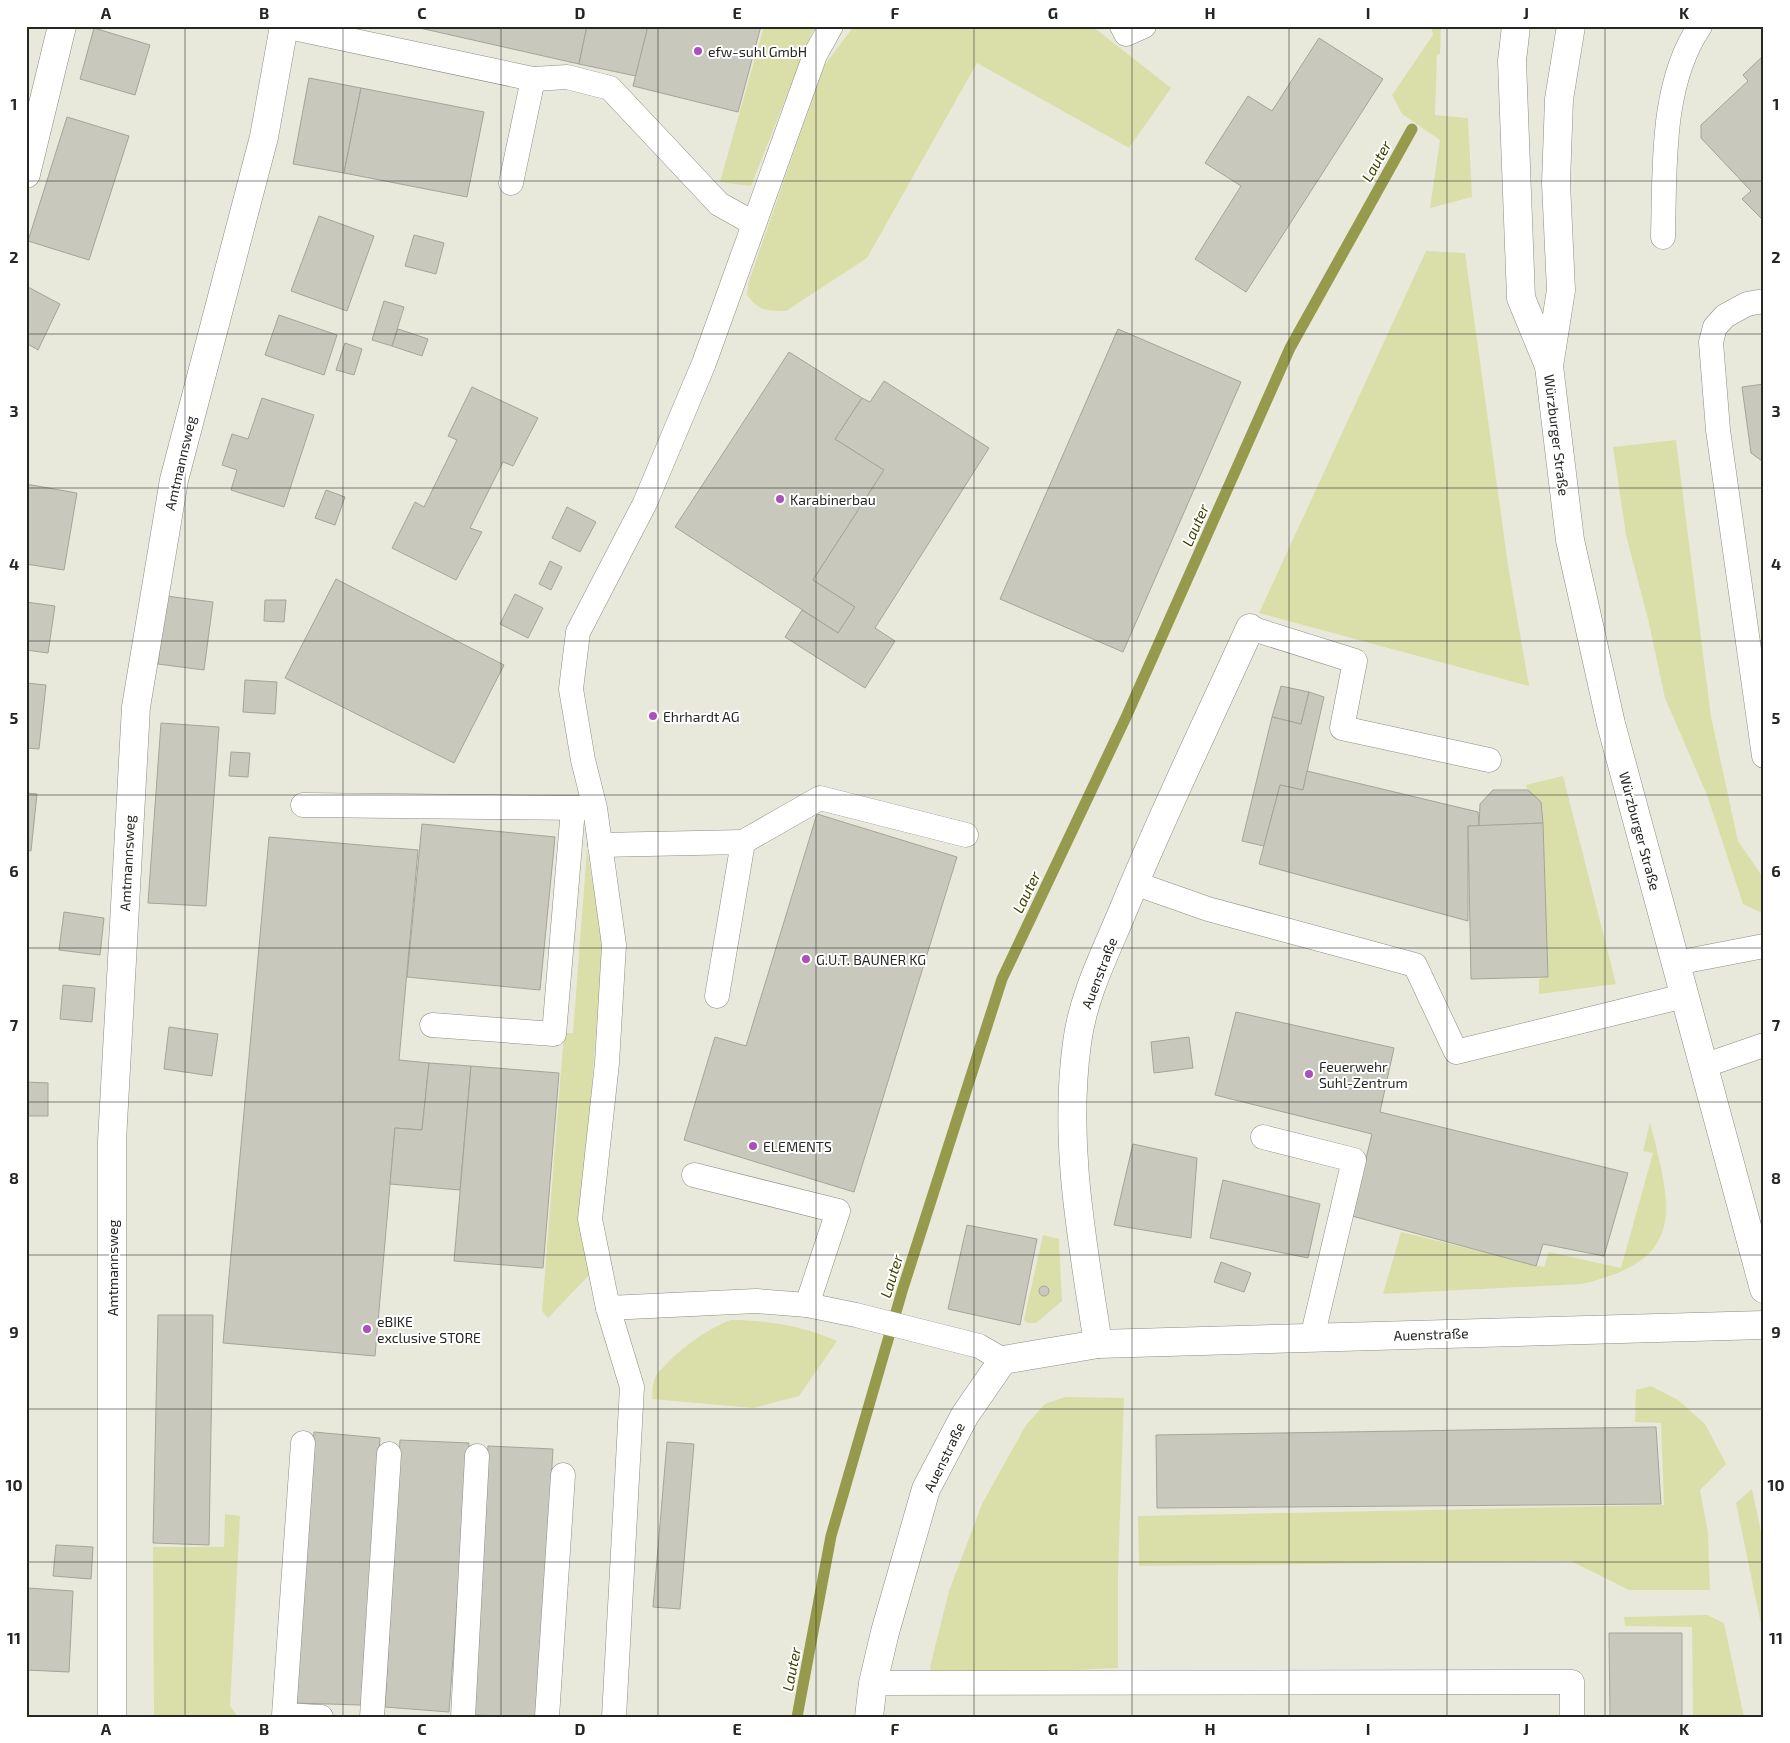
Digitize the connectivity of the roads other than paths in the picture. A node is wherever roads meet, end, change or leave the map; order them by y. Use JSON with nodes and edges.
{"nodes":[{"id":1,"x":62,"y":26,"type":"edge"},
{"id":2,"x":284,"y":26,"type":"edge"},
{"id":3,"x":831,"y":26,"type":"edge"},
{"id":4,"x":1122,"y":26,"type":"edge"},
{"id":5,"x":1144,"y":26,"type":"edge"},
{"id":6,"x":1516,"y":26,"type":"edge"},
{"id":7,"x":1571,"y":26,"type":"edge"},
{"id":8,"x":1700,"y":26,"type":"edge"},
{"id":9,"x":533,"y":79,"type":"junction"},
{"id":10,"x":26,"y":174,"type":"edge"},
{"id":11,"x":511,"y":183,"type":"dead end"},
{"id":12,"x":753,"y":223,"type":"junction"},
{"id":13,"x":1663,"y":237,"type":"dead end"},
{"id":14,"x":1764,"y":301,"type":"edge"},
{"id":15,"x":1549,"y":366,"type":"junction"},
{"id":16,"x":1250,"y":628,"type":"joint"},
{"id":17,"x":1764,"y":756,"type":"edge"},
{"id":18,"x":1489,"y":760,"type":"dead end"},
{"id":19,"x":303,"y":805,"type":"dead end"},
{"id":20,"x":584,"y":809,"type":"junction"},
{"id":21,"x":966,"y":835,"type":"dead end"},
{"id":22,"x":743,"y":842,"type":"junction"},
{"id":23,"x":600,"y":845,"type":"junction"},
{"id":24,"x":1134,"y":884,"type":"junction"},
{"id":25,"x":1764,"y":946,"type":"edge"},
{"id":26,"x":1676,"y":963,"type":"junction"},
{"id":27,"x":717,"y":996,"type":"dead end"},
{"id":28,"x":1684,"y":996,"type":"junction"},
{"id":29,"x":432,"y":1025,"type":"dead end"},
{"id":30,"x":1764,"y":1045,"type":"edge"},
{"id":31,"x":1703,"y":1066,"type":"junction"},
{"id":32,"x":1263,"y":1137,"type":"dead end"},
{"id":33,"x":694,"y":1175,"type":"dead end"},
{"id":34,"x":1764,"y":1289,"type":"edge"},
{"id":35,"x":807,"y":1305,"type":"junction"},
{"id":36,"x":608,"y":1308,"type":"junction"},
{"id":37,"x":1764,"y":1325,"type":"edge"},
{"id":38,"x":1312,"y":1338,"type":"junction"},
{"id":39,"x":1098,"y":1344,"type":"junction"},
{"id":40,"x":1003,"y":1360,"type":"junction"},
{"id":41,"x":303,"y":1443,"type":"dead end"},
{"id":42,"x":389,"y":1454,"type":"dead end"},
{"id":43,"x":477,"y":1456,"type":"dead end"},
{"id":44,"x":563,"y":1475,"type":"dead end"},
{"id":45,"x":872,"y":1683,"type":"junction"},
{"id":46,"x":112,"y":1717,"type":"edge"},
{"id":47,"x":321,"y":1717,"type":"edge"},
{"id":48,"x":372,"y":1717,"type":"edge"},
{"id":49,"x":463,"y":1717,"type":"edge"},
{"id":50,"x":547,"y":1717,"type":"edge"},
{"id":51,"x":614,"y":1717,"type":"edge"},
{"id":52,"x":869,"y":1717,"type":"edge"},
{"id":53,"x":1572,"y":1717,"type":"edge"}],
"edges":[{"from":1,"to":10,"type":"street"},
{"from":2,"to":9,"type":"lane"},
{"from":2,"to":46,"type":"street","name":"Amtmannsweg"},
{"from":3,"to":12,"type":"lane"},
{"from":4,"to":5,"type":"lane"},
{"from":6,"to":15,"type":"street","name":"Würzburger Straße"},
{"from":7,"to":15,"type":"street","name":"Würzburger Straße"},
{"from":8,"to":13,"type":"lane"},
{"from":9,"to":11,"type":"lane"},
{"from":9,"to":12,"type":"lane"},
{"from":12,"to":20,"type":"lane"},
{"from":14,"to":17,"type":"lane"},
{"from":15,"to":26,"type":"street","name":"Würzburger Straße"},
{"from":16,"to":18,"type":"lane"},
{"from":16,"to":24,"type":"street","name":"Auenstraße"},
{"from":19,"to":20,"type":"lane"},
{"from":20,"to":23,"type":"lane"},
{"from":20,"to":29,"type":"lane"},
{"from":21,"to":22,"type":"lane"},
{"from":22,"to":23,"type":"lane"},
{"from":22,"to":27,"type":"lane"},
{"from":23,"to":36,"type":"lane"},
{"from":24,"to":28,"type":"lane"},
{"from":24,"to":39,"type":"street","name":"Auenstraße"},
{"from":25,"to":26,"type":"lane"},
{"from":26,"to":28,"type":"street","name":"Würzburger Straße"},
{"from":28,"to":31,"type":"street","name":"Würzburger Straße"},
{"from":30,"to":31,"type":"lane"},
{"from":31,"to":34,"type":"street","name":"Würzburger Straße"},
{"from":32,"to":38,"type":"lane"},
{"from":33,"to":35,"type":"lane"},
{"from":35,"to":36,"type":"lane"},
{"from":35,"to":40,"type":"lane"},
{"from":36,"to":51,"type":"lane"},
{"from":37,"to":38,"type":"street","name":"Auenstraße"},
{"from":38,"to":39,"type":"street","name":"Auenstraße"},
{"from":39,"to":40,"type":"street","name":"Auenstraße"},
{"from":40,"to":45,"type":"street","name":"Auenstraße"},
{"from":41,"to":47,"type":"lane"},
{"from":42,"to":48,"type":"lane"},
{"from":43,"to":49,"type":"lane"},
{"from":44,"to":50,"type":"lane"},
{"from":45,"to":52,"type":"street","name":"Auenstraße"},
{"from":45,"to":53,"type":"lane"}]}
